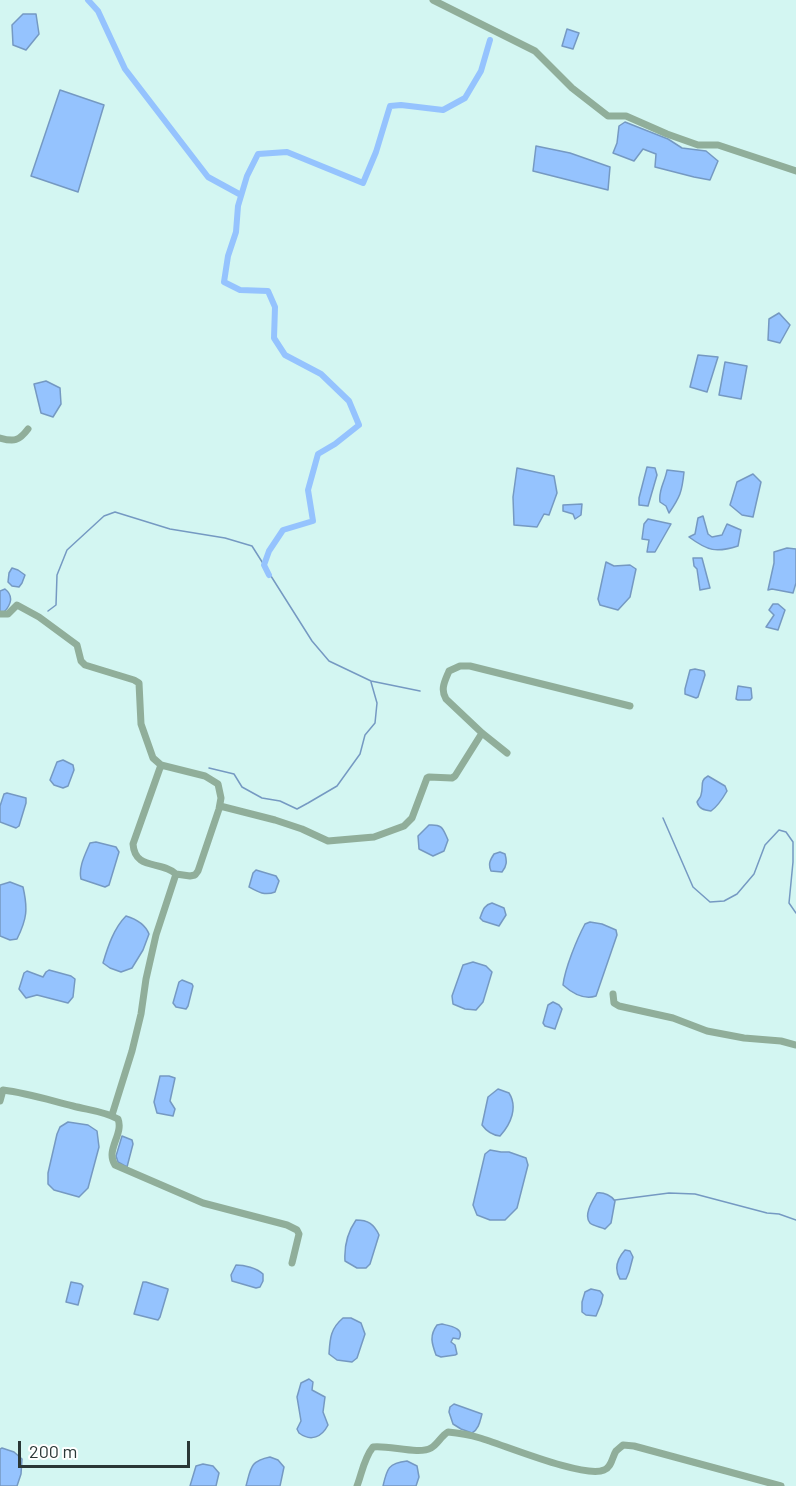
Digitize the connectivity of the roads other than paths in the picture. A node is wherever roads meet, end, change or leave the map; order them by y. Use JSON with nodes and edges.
{"nodes":[{"id":1,"x":433,"y":0,"type":"edge"},
{"id":2,"x":796,"y":171,"type":"edge"},
{"id":3,"x":28,"y":429,"type":"dead end"},
{"id":4,"x":0,"y":438,"type":"edge"},
{"id":5,"x":0,"y":614,"type":"edge"},
{"id":6,"x":630,"y":706,"type":"dead end"},
{"id":7,"x":482,"y":733,"type":"junction"},
{"id":8,"x":507,"y":753,"type":"dead end"},
{"id":9,"x":161,"y":765,"type":"junction"},
{"id":10,"x":220,"y":806,"type":"junction"},
{"id":11,"x":176,"y":874,"type":"junction"},
{"id":12,"x":613,"y":994,"type":"dead end"},
{"id":13,"x":796,"y":1045,"type":"edge"},
{"id":14,"x":2,"y":1090,"type":"edge"},
{"id":15,"x":0,"y":1101,"type":"edge"},
{"id":16,"x":112,"y":1115,"type":"junction"},
{"id":17,"x":292,"y":1263,"type":"dead end"},
{"id":18,"x":357,"y":1486,"type":"edge"},
{"id":19,"x":781,"y":1486,"type":"edge"}],
"edges":[{"from":1,"to":2,"type":"street"},
{"from":3,"to":4,"type":"street"},
{"from":5,"to":9,"type":"street"},
{"from":6,"to":7,"type":"street"},
{"from":7,"to":8,"type":"street"},
{"from":7,"to":10,"type":"street"},
{"from":9,"to":10,"type":"street"},
{"from":9,"to":11,"type":"street"},
{"from":10,"to":11,"type":"street"},
{"from":11,"to":16,"type":"street"},
{"from":12,"to":13,"type":"street"},
{"from":14,"to":15,"type":"street"},
{"from":14,"to":16,"type":"street"},
{"from":16,"to":17,"type":"street"},
{"from":18,"to":19,"type":"street"}]}
